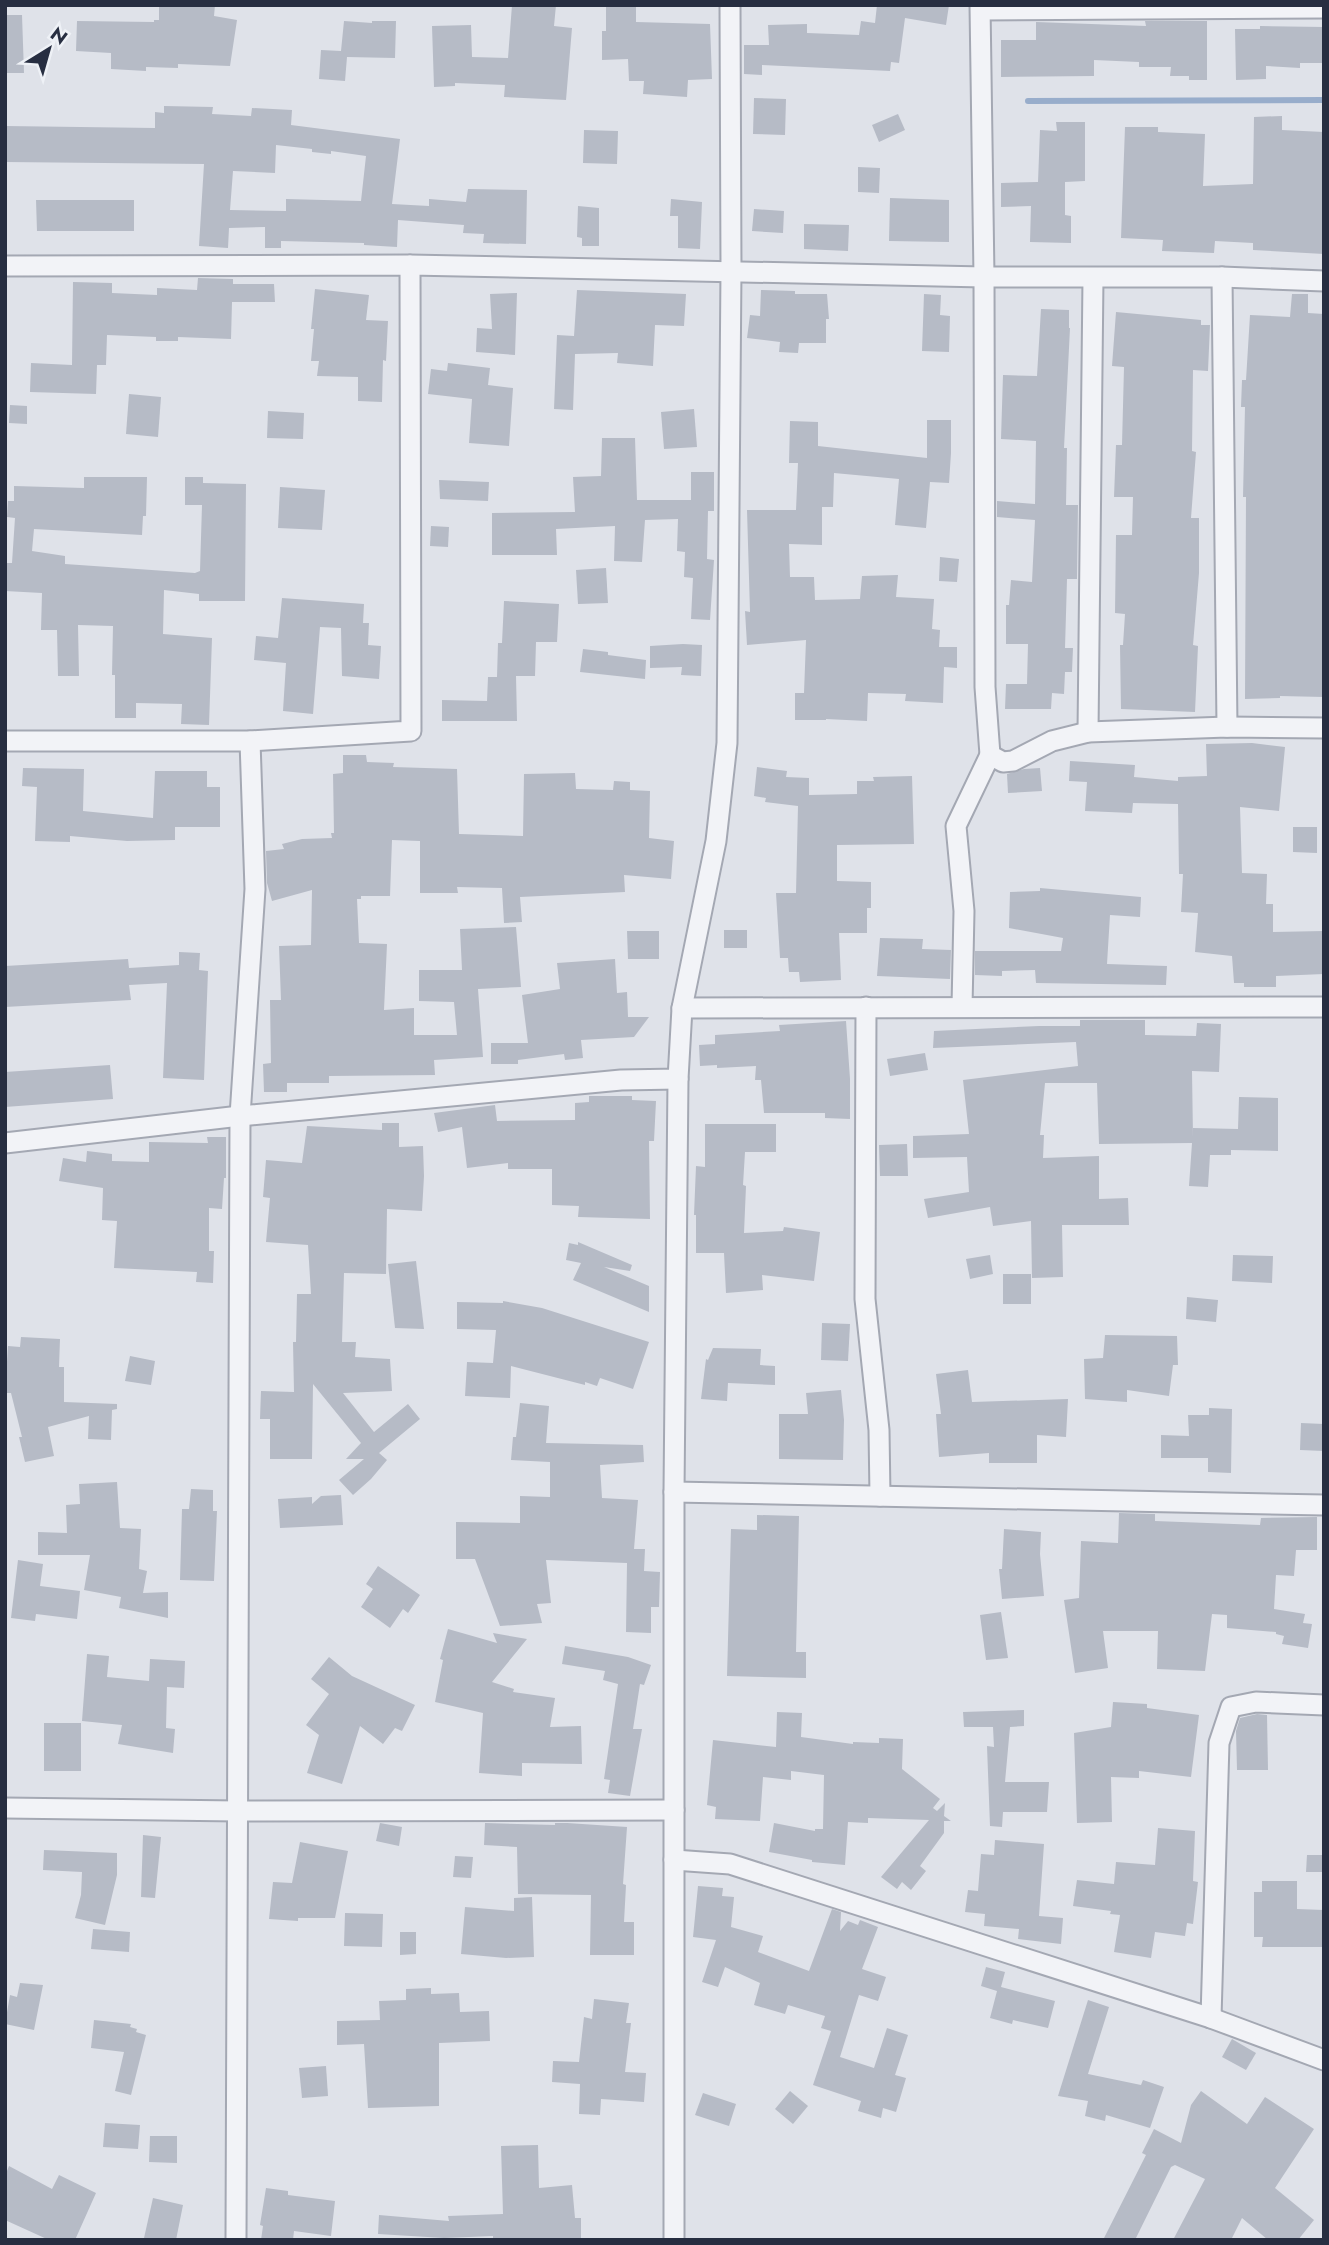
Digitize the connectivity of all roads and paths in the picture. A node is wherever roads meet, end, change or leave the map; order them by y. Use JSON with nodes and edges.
{"nodes":[{"id":1,"x":730,"y":5,"type":"edge"},
{"id":2,"x":981,"y":8,"type":"edge"},
{"id":3,"x":1324,"y":8,"type":"edge"},
{"id":4,"x":5,"y":265,"type":"edge"},
{"id":5,"x":410,"y":265,"type":"junction"},
{"id":6,"x":731,"y":270,"type":"junction"},
{"id":7,"x":984,"y":277,"type":"junction"},
{"id":8,"x":1222,"y":277,"type":"junction"},
{"id":9,"x":1093,"y":278,"type":"junction"},
{"id":10,"x":1324,"y":281,"type":"edge"},
{"id":11,"x":1227,"y":727,"type":"junction"},
{"id":12,"x":1324,"y":728,"type":"edge"},
{"id":13,"x":1088,"y":732,"type":"junction"},
{"id":14,"x":5,"y":741,"type":"edge"},
{"id":15,"x":250,"y":741,"type":"junction"},
{"id":16,"x":990,"y":755,"type":"junction"},
{"id":17,"x":866,"y":1007,"type":"junction"},
{"id":18,"x":962,"y":1007,"type":"junction"},
{"id":19,"x":1324,"y":1007,"type":"edge"},
{"id":20,"x":682,"y":1008,"type":"junction"},
{"id":21,"x":678,"y":1079,"type":"junction"},
{"id":22,"x":240,"y":1116,"type":"junction"},
{"id":23,"x":5,"y":1143,"type":"edge"},
{"id":24,"x":674,"y":1492,"type":"junction"},
{"id":25,"x":880,"y":1496,"type":"junction"},
{"id":26,"x":1324,"y":1505,"type":"edge"},
{"id":27,"x":1324,"y":1704,"type":"edge"},
{"id":28,"x":5,"y":1808,"type":"edge"},
{"id":29,"x":674,"y":1810,"type":"junction"},
{"id":30,"x":238,"y":1811,"type":"junction"},
{"id":31,"x":674,"y":1860,"type":"junction"},
{"id":32,"x":1211,"y":2018,"type":"junction"},
{"id":33,"x":1324,"y":2060,"type":"edge"},
{"id":34,"x":236,"y":2240,"type":"edge"},
{"id":35,"x":674,"y":2240,"type":"edge"}],
"edges":[{"from":1,"to":6,"type":"street"},
{"from":2,"to":3,"type":"street"},
{"from":2,"to":7,"type":"street"},
{"from":4,"to":5,"type":"street"},
{"from":5,"to":6,"type":"street"},
{"from":5,"to":15,"type":"street"},
{"from":6,"to":7,"type":"street"},
{"from":6,"to":20,"type":"street"},
{"from":7,"to":9,"type":"street"},
{"from":7,"to":16,"type":"street"},
{"from":8,"to":9,"type":"street"},
{"from":8,"to":10,"type":"street"},
{"from":8,"to":11,"type":"street"},
{"from":9,"to":13,"type":"street"},
{"from":11,"to":12,"type":"street"},
{"from":11,"to":13,"type":"street"},
{"from":13,"to":16,"type":"street"},
{"from":14,"to":15,"type":"street"},
{"from":15,"to":22,"type":"street"},
{"from":16,"to":18,"type":"street"},
{"from":17,"to":18,"type":"street"},
{"from":17,"to":20,"type":"street"},
{"from":17,"to":25,"type":"street"},
{"from":18,"to":19,"type":"street"},
{"from":20,"to":21,"type":"street"},
{"from":21,"to":22,"type":"street"},
{"from":21,"to":24,"type":"street"},
{"from":22,"to":23,"type":"street"},
{"from":22,"to":30,"type":"street"},
{"from":24,"to":25,"type":"street"},
{"from":24,"to":29,"type":"street"},
{"from":25,"to":26,"type":"street"},
{"from":27,"to":32,"type":"street"},
{"from":28,"to":30,"type":"street"},
{"from":29,"to":30,"type":"street"},
{"from":29,"to":31,"type":"street"},
{"from":30,"to":34,"type":"street"},
{"from":31,"to":32,"type":"street"},
{"from":31,"to":35,"type":"street"},
{"from":32,"to":33,"type":"street"}]}
